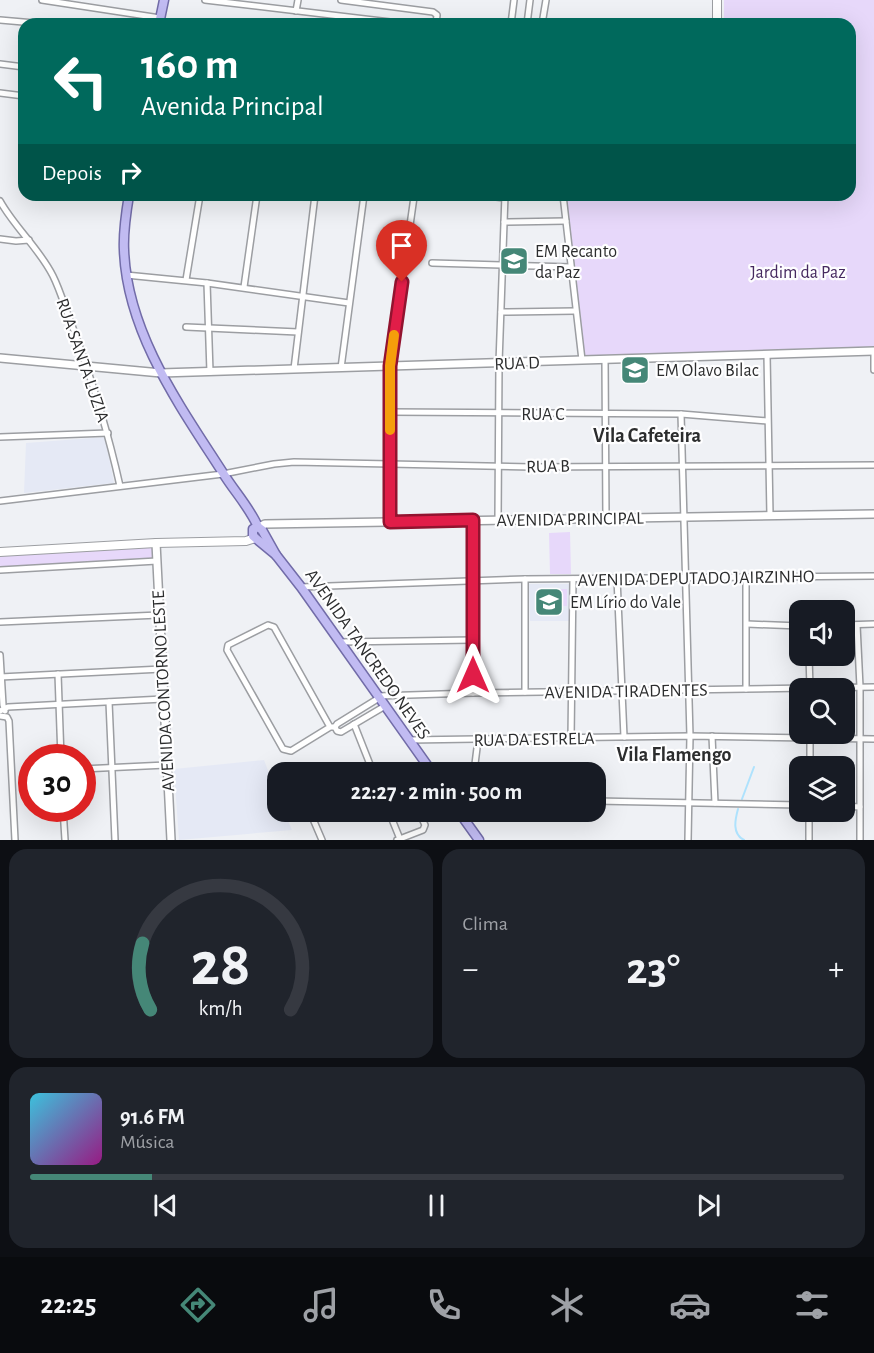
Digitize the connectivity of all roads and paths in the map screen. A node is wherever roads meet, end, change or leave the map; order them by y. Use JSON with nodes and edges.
{"nodes":[{"id":1,"x":42,"y":0,"type":"edge"},
{"id":2,"x":164,"y":0,"type":"edge"},
{"id":3,"x":205,"y":0,"type":"edge"},
{"id":4,"x":298,"y":0,"type":"edge"},
{"id":5,"x":341,"y":0,"type":"edge"},
{"id":6,"x":514,"y":0,"type":"edge"},
{"id":7,"x":530,"y":0,"type":"edge"},
{"id":8,"x":546,"y":0,"type":"edge"},
{"id":9,"x":717,"y":0,"type":"edge"},
{"id":10,"x":296,"y":11,"type":"junction"},
{"id":11,"x":143,"y":18,"type":"edge"},
{"id":12,"x":161,"y":18,"type":"edge"},
{"id":13,"x":356,"y":18,"type":"edge"},
{"id":14,"x":437,"y":18,"type":"edge"},
{"id":15,"x":512,"y":18,"type":"edge"},
{"id":16,"x":528,"y":18,"type":"edge"},
{"id":17,"x":543,"y":18,"type":"edge"},
{"id":18,"x":717,"y":18,"type":"edge"},
{"id":19,"x":0,"y":20,"type":"edge"},
{"id":20,"x":18,"y":22,"type":"edge"},
{"id":21,"x":0,"y":64,"type":"edge"},
{"id":22,"x":18,"y":66,"type":"edge"},
{"id":23,"x":0,"y":93,"type":"edge"},
{"id":24,"x":18,"y":95,"type":"edge"},
{"id":25,"x":0,"y":201,"type":"edge"},
{"id":26,"x":128,"y":201,"type":"edge"},
{"id":27,"x":199,"y":201,"type":"edge"},
{"id":28,"x":256,"y":201,"type":"edge"},
{"id":29,"x":314,"y":201,"type":"edge"},
{"id":30,"x":363,"y":201,"type":"edge"},
{"id":31,"x":413,"y":201,"type":"edge"},
{"id":32,"x":505,"y":201,"type":"edge"},
{"id":33,"x":564,"y":201,"type":"edge"},
{"id":34,"x":566,"y":221,"type":"junction"},
{"id":35,"x":504,"y":222,"type":"junction"},
{"id":36,"x":0,"y":239,"type":"edge"},
{"id":37,"x":29,"y":240,"type":"junction"},
{"id":38,"x":432,"y":263,"type":"dead end"},
{"id":39,"x":504,"y":266,"type":"junction"},
{"id":40,"x":571,"y":267,"type":"junction"},
{"id":41,"x":126,"y":274,"type":"junction"},
{"id":42,"x":186,"y":280,"type":"junction"},
{"id":43,"x":207,"y":283,"type":"junction"},
{"id":44,"x":244,"y":288,"type":"junction"},
{"id":45,"x":303,"y":296,"type":"junction"},
{"id":46,"x":349,"y":303,"type":"junction"},
{"id":47,"x":575,"y":311,"type":"junction"},
{"id":48,"x":501,"y":312,"type":"junction"},
{"id":49,"x":186,"y":327,"type":"dead end"},
{"id":50,"x":209,"y":328,"type":"junction"},
{"id":51,"x":298,"y":332,"type":"junction"},
{"id":52,"x":874,"y":351,"type":"edge"},
{"id":53,"x":767,"y":355,"type":"junction"},
{"id":54,"x":0,"y":358,"type":"edge"},
{"id":55,"x":582,"y":360,"type":"junction"},
{"id":56,"x":605,"y":360,"type":"junction"},
{"id":57,"x":499,"y":363,"type":"junction"},
{"id":58,"x":88,"y":366,"type":"junction"},
{"id":59,"x":390,"y":366,"type":"junction"},
{"id":60,"x":341,"y":368,"type":"junction"},
{"id":61,"x":294,"y":369,"type":"junction"},
{"id":62,"x":874,"y":370,"type":"edge"},
{"id":63,"x":210,"y":372,"type":"junction"},
{"id":64,"x":161,"y":373,"type":"junction"},
{"id":65,"x":390,"y":412,"type":"junction"},
{"id":66,"x":499,"y":414,"type":"junction"},
{"id":67,"x":606,"y":414,"type":"junction"},
{"id":68,"x":681,"y":414,"type":"junction"},
{"id":69,"x":767,"y":421,"type":"junction"},
{"id":70,"x":108,"y":433,"type":"junction"},
{"id":71,"x":0,"y":437,"type":"edge"},
{"id":72,"x":389,"y":464,"type":"junction"},
{"id":73,"x":768,"y":465,"type":"junction"},
{"id":74,"x":874,"y":465,"type":"edge"},
{"id":75,"x":606,"y":466,"type":"junction"},
{"id":76,"x":499,"y":467,"type":"junction"},
{"id":77,"x":681,"y":467,"type":"junction"},
{"id":78,"x":223,"y":474,"type":"junction"},
{"id":79,"x":120,"y":486,"type":"junction"},
{"id":80,"x":0,"y":501,"type":"edge"},
{"id":81,"x":874,"y":514,"type":"edge"},
{"id":82,"x":770,"y":515,"type":"junction"},
{"id":83,"x":684,"y":517,"type":"junction"},
{"id":84,"x":606,"y":518,"type":"junction"},
{"id":85,"x":473,"y":520,"type":"junction"},
{"id":86,"x":498,"y":520,"type":"junction"},
{"id":87,"x":390,"y":522,"type":"junction"},
{"id":88,"x":258,"y":531,"type":"junction"},
{"id":89,"x":212,"y":541,"type":"junction"},
{"id":90,"x":246,"y":541,"type":"junction"},
{"id":91,"x":156,"y":543,"type":"junction"},
{"id":92,"x":266,"y":545,"type":"junction"},
{"id":93,"x":0,"y":552,"type":"edge"},
{"id":94,"x":276,"y":555,"type":"junction"},
{"id":95,"x":157,"y":561,"type":"junction"},
{"id":96,"x":0,"y":570,"type":"edge"},
{"id":97,"x":874,"y":576,"type":"edge"},
{"id":98,"x":687,"y":577,"type":"junction"},
{"id":99,"x":746,"y":577,"type":"junction"},
{"id":100,"x":617,"y":578,"type":"junction"},
{"id":101,"x":525,"y":579,"type":"junction"},
{"id":102,"x":573,"y":579,"type":"junction"},
{"id":103,"x":473,"y":580,"type":"junction"},
{"id":104,"x":301,"y":587,"type":"junction"},
{"id":105,"x":159,"y":615,"type":"junction"},
{"id":106,"x":0,"y":622,"type":"edge"},
{"id":107,"x":747,"y":624,"type":"junction"},
{"id":108,"x":874,"y":624,"type":"edge"},
{"id":109,"x":857,"y":625,"type":"joint"},
{"id":110,"x":789,"y":626,"type":"edge"},
{"id":111,"x":473,"y":640,"type":"junction"},
{"id":112,"x":340,"y":642,"type":"junction"},
{"id":113,"x":0,"y":655,"type":"edge"},
{"id":114,"x":162,"y":669,"type":"junction"},
{"id":115,"x":58,"y":674,"type":"junction"},
{"id":116,"x":1,"y":677,"type":"edge"},
{"id":117,"x":855,"y":687,"type":"edge"},
{"id":118,"x":860,"y":687,"type":"junction"},
{"id":119,"x":874,"y":687,"type":"edge"},
{"id":120,"x":789,"y":688,"type":"edge"},
{"id":121,"x":746,"y":689,"type":"junction"},
{"id":122,"x":689,"y":690,"type":"junction"},
{"id":123,"x":525,"y":692,"type":"junction"},
{"id":124,"x":571,"y":692,"type":"junction"},
{"id":125,"x":623,"y":692,"type":"junction"},
{"id":126,"x":473,"y":693,"type":"junction"},
{"id":127,"x":163,"y":699,"type":"junction"},
{"id":128,"x":381,"y":700,"type":"junction"},
{"id":129,"x":109,"y":702,"type":"junction"},
{"id":130,"x":59,"y":705,"type":"junction"},
{"id":131,"x":2,"y":711,"type":"edge"},
{"id":132,"x":0,"y":716,"type":"edge"},
{"id":133,"x":8,"y":718,"type":"junction"},
{"id":134,"x":354,"y":724,"type":"junction"},
{"id":135,"x":332,"y":727,"type":"junction"},
{"id":136,"x":690,"y":736,"type":"junction"},
{"id":137,"x":711,"y":736,"type":"junction"},
{"id":138,"x":789,"y":736,"type":"edge"},
{"id":139,"x":624,"y":737,"type":"junction"},
{"id":140,"x":571,"y":738,"type":"junction"},
{"id":141,"x":855,"y":739,"type":"edge"},
{"id":142,"x":860,"y":739,"type":"junction"},
{"id":143,"x":874,"y":739,"type":"edge"},
{"id":144,"x":410,"y":740,"type":"junction"},
{"id":145,"x":478,"y":740,"type":"junction"},
{"id":146,"x":60,"y":744,"type":"edge"},
{"id":147,"x":369,"y":762,"type":"edge"},
{"id":148,"x":425,"y":762,"type":"edge"},
{"id":149,"x":475,"y":762,"type":"edge"},
{"id":150,"x":166,"y":765,"type":"junction"},
{"id":151,"x":112,"y":768,"type":"junction"},
{"id":152,"x":96,"y":769,"type":"edge"},
{"id":153,"x":606,"y":801,"type":"edge"},
{"id":154,"x":688,"y":803,"type":"junction"},
{"id":155,"x":715,"y":803,"type":"junction"},
{"id":156,"x":789,"y":805,"type":"edge"},
{"id":157,"x":855,"y":807,"type":"edge"},
{"id":158,"x":860,"y":807,"type":"junction"},
{"id":159,"x":64,"y":822,"type":"edge"},
{"id":160,"x":314,"y":822,"type":"edge"},
{"id":161,"x":393,"y":822,"type":"edge"},
{"id":162,"x":424,"y":822,"type":"edge"},
{"id":163,"x":466,"y":822,"type":"edge"},
{"id":164,"x":809,"y":822,"type":"edge"},
{"id":165,"x":399,"y":839,"type":"edge"},
{"id":166,"x":15,"y":840,"type":"edge"},
{"id":167,"x":65,"y":840,"type":"edge"},
{"id":168,"x":115,"y":840,"type":"edge"},
{"id":169,"x":171,"y":840,"type":"edge"},
{"id":170,"x":321,"y":840,"type":"edge"},
{"id":171,"x":479,"y":840,"type":"edge"},
{"id":172,"x":687,"y":840,"type":"edge"},
{"id":173,"x":809,"y":840,"type":"edge"},
{"id":174,"x":860,"y":840,"type":"edge"}],
"edges":[{"from":1,"to":11,"type":"street"},
{"from":2,"to":12,"type":"main road"},
{"from":3,"to":10,"type":"street"},
{"from":4,"to":10,"type":"street"},
{"from":5,"to":14,"type":"street"},
{"from":6,"to":15,"type":"street"},
{"from":7,"to":16,"type":"street"},
{"from":8,"to":17,"type":"street"},
{"from":9,"to":18,"type":"main road"},
{"from":10,"to":13,"type":"street"},
{"from":19,"to":20,"type":"street"},
{"from":21,"to":22,"type":"street"},
{"from":23,"to":24,"type":"street"},
{"from":25,"to":37,"type":"street","name":"RUA SANTA LUZIA"},
{"from":26,"to":41,"type":"main road","name":"AVENIDA TANCREDO NEVES"},
{"from":27,"to":42,"type":"street"},
{"from":28,"to":44,"type":"street"},
{"from":29,"to":45,"type":"street"},
{"from":30,"to":46,"type":"street"},
{"from":31,"to":59,"type":"street"},
{"from":32,"to":35,"type":"street"},
{"from":33,"to":34,"type":"street"},
{"from":34,"to":35,"type":"street"},
{"from":34,"to":40,"type":"street"},
{"from":35,"to":39,"type":"street"},
{"from":36,"to":37,"type":"street"},
{"from":37,"to":58,"type":"street","name":"RUA SANTA LUZIA"},
{"from":38,"to":39,"type":"street"},
{"from":39,"to":40,"type":"street"},
{"from":39,"to":48,"type":"street"},
{"from":40,"to":47,"type":"street"},
{"from":41,"to":42,"type":"street"},
{"from":41,"to":64,"type":"main road","name":"AVENIDA TANCREDO NEVES"},
{"from":42,"to":43,"type":"street"},
{"from":43,"to":44,"type":"street"},
{"from":43,"to":50,"type":"street"},
{"from":44,"to":45,"type":"street"},
{"from":45,"to":46,"type":"street"},
{"from":45,"to":51,"type":"street"},
{"from":46,"to":60,"type":"street"},
{"from":47,"to":48,"type":"street"},
{"from":47,"to":55,"type":"street"},
{"from":48,"to":57,"type":"street"},
{"from":49,"to":50,"type":"street"},
{"from":50,"to":51,"type":"street"},
{"from":50,"to":63,"type":"street"},
{"from":51,"to":61,"type":"street"},
{"from":52,"to":53,"type":"street","name":"RUA D"},
{"from":52,"to":62,"type":"street"},
{"from":53,"to":56,"type":"street","name":"RUA D"},
{"from":53,"to":69,"type":"street"},
{"from":54,"to":58,"type":"street","name":"RUA D"},
{"from":55,"to":56,"type":"street","name":"RUA D"},
{"from":55,"to":57,"type":"street","name":"RUA D"},
{"from":56,"to":67,"type":"street"},
{"from":57,"to":59,"type":"street","name":"RUA D"},
{"from":57,"to":66,"type":"street"},
{"from":58,"to":64,"type":"street","name":"RUA D"},
{"from":58,"to":70,"type":"street","name":"RUA SANTA LUZIA"},
{"from":59,"to":60,"type":"street","name":"RUA D"},
{"from":59,"to":65,"type":"street"},
{"from":60,"to":61,"type":"street","name":"RUA D"},
{"from":61,"to":63,"type":"street","name":"RUA D"},
{"from":63,"to":64,"type":"street","name":"RUA D"},
{"from":64,"to":78,"type":"main road","name":"AVENIDA TANCREDO NEVES"},
{"from":65,"to":66,"type":"street","name":"RUA C"},
{"from":65,"to":72,"type":"street"},
{"from":66,"to":67,"type":"street","name":"RUA C"},
{"from":66,"to":76,"type":"street"},
{"from":67,"to":68,"type":"street","name":"RUA C"},
{"from":67,"to":75,"type":"street"},
{"from":68,"to":69,"type":"street","name":"RUA C"},
{"from":68,"to":77,"type":"street"},
{"from":69,"to":73,"type":"street"},
{"from":70,"to":71,"type":"street"},
{"from":70,"to":79,"type":"street","name":"RUA SANTA LUZIA"},
{"from":72,"to":76,"type":"street","name":"RUA B"},
{"from":72,"to":78,"type":"street","name":"RUA B"},
{"from":72,"to":87,"type":"street"},
{"from":73,"to":74,"type":"street","name":"RUA B"},
{"from":73,"to":77,"type":"street","name":"RUA B"},
{"from":73,"to":82,"type":"street"},
{"from":75,"to":76,"type":"street","name":"RUA B"},
{"from":75,"to":77,"type":"street","name":"RUA B"},
{"from":75,"to":84,"type":"street"},
{"from":76,"to":86,"type":"street"},
{"from":77,"to":83,"type":"street"},
{"from":78,"to":79,"type":"street","name":"RUA B"},
{"from":78,"to":88,"type":"main road","name":"AVENIDA TANCREDO NEVES"},
{"from":79,"to":80,"type":"street","name":"RUA B"},
{"from":81,"to":82,"type":"street","name":"AVENIDA PRINCIPAL"},
{"from":82,"to":83,"type":"street","name":"AVENIDA PRINCIPAL"},
{"from":83,"to":84,"type":"street","name":"AVENIDA PRINCIPAL"},
{"from":83,"to":98,"type":"street"},
{"from":84,"to":86,"type":"street","name":"AVENIDA PRINCIPAL"},
{"from":85,"to":86,"type":"street","name":"AVENIDA PRINCIPAL"},
{"from":85,"to":87,"type":"street","name":"AVENIDA PRINCIPAL"},
{"from":85,"to":103,"type":"street"},
{"from":87,"to":88,"type":"street","name":"AVENIDA PRINCIPAL"},
{"from":88,"to":89,"type":"main road"},
{"from":88,"to":90,"type":"main road"},
{"from":88,"to":92,"type":"main road","name":"AVENIDA TANCREDO NEVES"},
{"from":88,"to":94,"type":"main road","name":"AVENIDA TANCREDO NEVES"},
{"from":89,"to":90,"type":"main road"},
{"from":89,"to":91,"type":"main road"},
{"from":90,"to":92,"type":"main road"},
{"from":91,"to":93,"type":"main road"},
{"from":91,"to":95,"type":"street","name":"AVENIDA CONTORNO LESTE"},
{"from":92,"to":94,"type":"main road","name":"AVENIDA TANCREDO NEVES"},
{"from":94,"to":104,"type":"main road","name":"AVENIDA TANCREDO NEVES"},
{"from":95,"to":96,"type":"street"},
{"from":95,"to":105,"type":"street","name":"AVENIDA CONTORNO LESTE"},
{"from":97,"to":99,"type":"street","name":"AVENIDA DEPUTADO JAIRZINHO"},
{"from":98,"to":99,"type":"street","name":"AVENIDA DEPUTADO JAIRZINHO"},
{"from":98,"to":100,"type":"street","name":"AVENIDA DEPUTADO JAIRZINHO"},
{"from":98,"to":122,"type":"street"},
{"from":99,"to":107,"type":"street"},
{"from":100,"to":102,"type":"street","name":"AVENIDA DEPUTADO JAIRZINHO"},
{"from":100,"to":125,"type":"street"},
{"from":101,"to":102,"type":"street","name":"AVENIDA DEPUTADO JAIRZINHO"},
{"from":101,"to":103,"type":"street","name":"AVENIDA DEPUTADO JAIRZINHO"},
{"from":101,"to":123,"type":"street"},
{"from":102,"to":124,"type":"street"},
{"from":103,"to":104,"type":"street","name":"AVENIDA DEPUTADO JAIRZINHO"},
{"from":103,"to":111,"type":"street"},
{"from":104,"to":112,"type":"main road","name":"AVENIDA TANCREDO NEVES"},
{"from":105,"to":106,"type":"street"},
{"from":105,"to":114,"type":"street","name":"AVENIDA CONTORNO LESTE"},
{"from":107,"to":110,"type":"street"},
{"from":107,"to":121,"type":"street"},
{"from":108,"to":109,"type":"street"},
{"from":109,"to":118,"type":"street"},
{"from":111,"to":112,"type":"street"},
{"from":111,"to":126,"type":"street"},
{"from":112,"to":128,"type":"main road","name":"AVENIDA TANCREDO NEVES"},
{"from":113,"to":116,"type":"street"},
{"from":114,"to":115,"type":"street"},
{"from":114,"to":127,"type":"street","name":"AVENIDA CONTORNO LESTE"},
{"from":115,"to":116,"type":"street"},
{"from":115,"to":130,"type":"street"},
{"from":116,"to":131,"type":"street"},
{"from":117,"to":118,"type":"street","name":"AVENIDA TIRADENTES"},
{"from":118,"to":119,"type":"street","name":"AVENIDA TIRADENTES"},
{"from":118,"to":142,"type":"street"},
{"from":120,"to":121,"type":"street","name":"AVENIDA TIRADENTES"},
{"from":121,"to":122,"type":"street","name":"AVENIDA TIRADENTES"},
{"from":122,"to":125,"type":"street","name":"AVENIDA TIRADENTES"},
{"from":122,"to":136,"type":"street"},
{"from":123,"to":124,"type":"street","name":"AVENIDA TIRADENTES"},
{"from":123,"to":126,"type":"street","name":"AVENIDA TIRADENTES"},
{"from":124,"to":125,"type":"street","name":"AVENIDA TIRADENTES"},
{"from":124,"to":140,"type":"street"},
{"from":125,"to":139,"type":"street"},
{"from":126,"to":128,"type":"street","name":"AVENIDA TIRADENTES"},
{"from":127,"to":129,"type":"street"},
{"from":127,"to":150,"type":"street","name":"AVENIDA CONTORNO LESTE"},
{"from":128,"to":134,"type":"street"},
{"from":128,"to":135,"type":"street"},
{"from":128,"to":144,"type":"main road","name":"AVENIDA TANCREDO NEVES"},
{"from":129,"to":130,"type":"street"},
{"from":129,"to":151,"type":"street"},
{"from":130,"to":131,"type":"street"},
{"from":130,"to":146,"type":"street"},
{"from":131,"to":133,"type":"street"},
{"from":132,"to":133,"type":"street"},
{"from":133,"to":166,"type":"street"},
{"from":134,"to":135,"type":"street"},
{"from":134,"to":147,"type":"street"},
{"from":135,"to":135,"type":"street"},
{"from":136,"to":137,"type":"street","name":"RUA DA ESTRELA"},
{"from":136,"to":139,"type":"street","name":"RUA DA ESTRELA"},
{"from":136,"to":154,"type":"street"},
{"from":137,"to":138,"type":"street","name":"RUA DA ESTRELA"},
{"from":137,"to":155,"type":"street"},
{"from":139,"to":140,"type":"street","name":"RUA DA ESTRELA"},
{"from":140,"to":145,"type":"street","name":"RUA DA ESTRELA"},
{"from":141,"to":142,"type":"street","name":"RUA DA ESTRELA"},
{"from":142,"to":143,"type":"street","name":"RUA DA ESTRELA"},
{"from":142,"to":158,"type":"street"},
{"from":144,"to":145,"type":"street","name":"RUA DA ESTRELA"},
{"from":144,"to":148,"type":"main road","name":"AVENIDA TANCREDO NEVES"},
{"from":145,"to":149,"type":"street"},
{"from":150,"to":151,"type":"street"},
{"from":150,"to":169,"type":"street","name":"AVENIDA CONTORNO LESTE"},
{"from":151,"to":152,"type":"street"},
{"from":151,"to":168,"type":"street"},
{"from":153,"to":154,"type":"street"},
{"from":154,"to":155,"type":"street"},
{"from":154,"to":172,"type":"street"},
{"from":155,"to":156,"type":"street"},
{"from":157,"to":158,"type":"street"},
{"from":158,"to":174,"type":"street"},
{"from":159,"to":167,"type":"street"},
{"from":160,"to":170,"type":"street"},
{"from":161,"to":165,"type":"street"},
{"from":162,"to":165,"type":"street"},
{"from":163,"to":171,"type":"main road"},
{"from":164,"to":173,"type":"street"}]}
